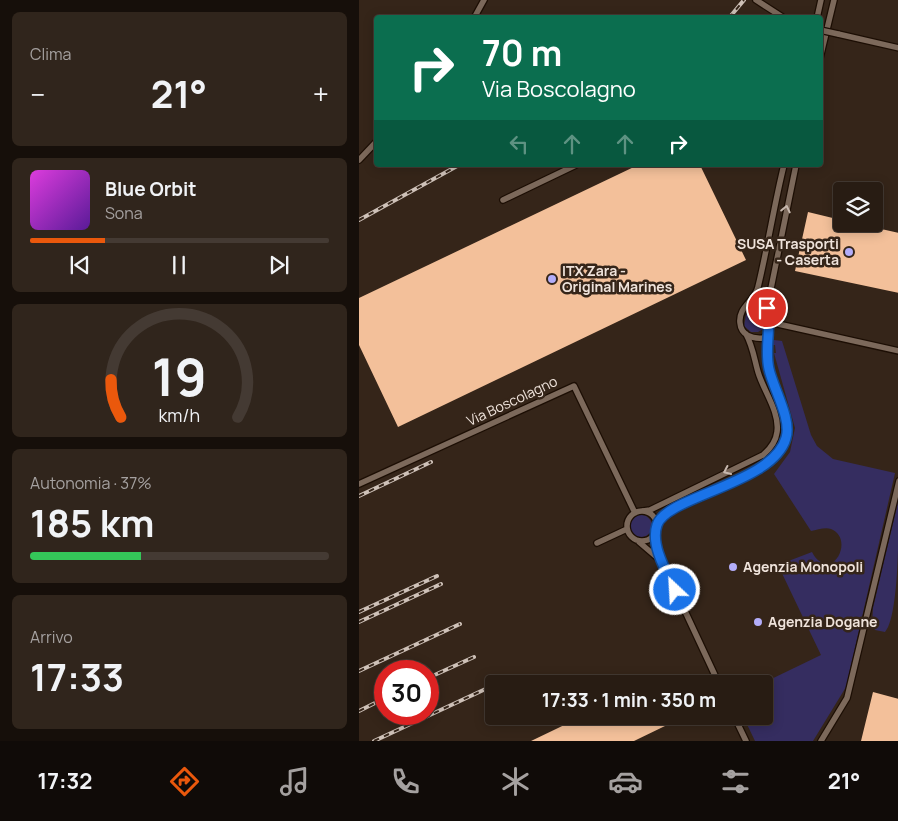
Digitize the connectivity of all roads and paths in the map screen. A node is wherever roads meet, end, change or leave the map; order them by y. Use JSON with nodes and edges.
{"nodes":[{"id":1,"x":484,"y":0,"type":"edge"},
{"id":2,"x":821,"y":0,"type":"edge"},
{"id":3,"x":833,"y":0,"type":"edge"},
{"id":4,"x":758,"y":2,"type":"edge"},
{"id":5,"x":476,"y":15,"type":"edge"},
{"id":6,"x":779,"y":15,"type":"edge"},
{"id":7,"x":818,"y":15,"type":"edge"},
{"id":8,"x":823,"y":31,"type":"edge"},
{"id":9,"x":823,"y":45,"type":"edge"},
{"id":10,"x":898,"y":48,"type":"edge"},
{"id":11,"x":374,"y":144,"type":"edge"},
{"id":12,"x":359,"y":160,"type":"edge"},
{"id":13,"x":572,"y":167,"type":"edge"},
{"id":14,"x":784,"y":167,"type":"edge"},
{"id":15,"x":796,"y":167,"type":"edge"},
{"id":16,"x":503,"y":200,"type":"dead end"},
{"id":17,"x":751,"y":300,"type":"junction"},
{"id":18,"x":767,"y":308,"type":"junction"},
{"id":19,"x":769,"y":322,"type":"junction"},
{"id":20,"x":768,"y":332,"type":"junction"},
{"id":21,"x":746,"y":334,"type":"junction"},
{"id":22,"x":898,"y":351,"type":"edge"},
{"id":23,"x":898,"y":482,"type":"edge"},
{"id":24,"x":359,"y":484,"type":"edge"},
{"id":25,"x":643,"y":511,"type":"junction"},
{"id":26,"x":635,"y":513,"type":"junction"},
{"id":27,"x":657,"y":527,"type":"junction"},
{"id":28,"x":627,"y":529,"type":"junction"},
{"id":29,"x":637,"y":541,"type":"junction"},
{"id":30,"x":597,"y":543,"type":"dead end"},
{"id":31,"x":663,"y":564,"type":"junction"},
{"id":32,"x":715,"y":675,"type":"edge"},
{"id":33,"x":738,"y":725,"type":"edge"},
{"id":34,"x":745,"y":741,"type":"edge"},
{"id":35,"x":821,"y":741,"type":"edge"}],
"edges":[{"from":1,"to":5,"type":"street"},
{"from":2,"to":7,"type":"street"},
{"from":3,"to":9,"type":"street"},
{"from":4,"to":6,"type":"street"},
{"from":8,"to":10,"type":"street","bridge":true},
{"from":11,"to":12,"type":"street"},
{"from":13,"to":16,"type":"street"},
{"from":14,"to":17,"type":"street"},
{"from":18,"to":15,"type":"street","one_way":true},
{"from":17,"to":18,"type":"street"},
{"from":17,"to":21,"type":"street"},
{"from":18,"to":19,"type":"street"},
{"from":19,"to":20,"type":"street"},
{"from":19,"to":22,"type":"street"},
{"from":20,"to":21,"type":"street"},
{"from":20,"to":27,"type":"street"},
{"from":21,"to":25,"type":"street","one_way":true},
{"from":23,"to":35,"type":"street"},
{"from":24,"to":26,"type":"street","name":"Via Boscolagno"},
{"from":25,"to":26,"type":"street"},
{"from":25,"to":27,"type":"street"},
{"from":26,"to":28,"type":"street"},
{"from":27,"to":29,"type":"street"},
{"from":27,"to":31,"type":"street"},
{"from":28,"to":29,"type":"street"},
{"from":28,"to":30,"type":"street"},
{"from":29,"to":31,"type":"street"},
{"from":31,"to":32,"type":"street"},
{"from":33,"to":34,"type":"street"}]}
